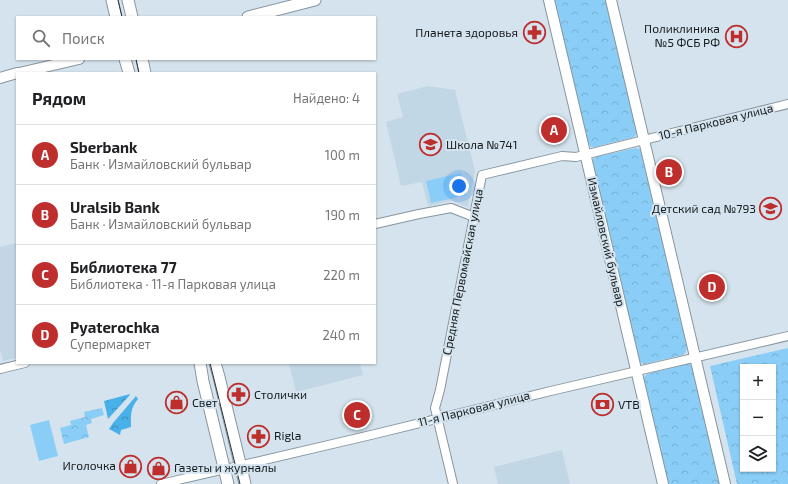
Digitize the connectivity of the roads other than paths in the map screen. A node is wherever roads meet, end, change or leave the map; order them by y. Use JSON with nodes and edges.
{"nodes":[{"id":1,"x":112,"y":0,"type":"edge"},
{"id":2,"x":128,"y":0,"type":"edge"},
{"id":3,"x":315,"y":0,"type":"edge"},
{"id":4,"x":549,"y":0,"type":"edge"},
{"id":5,"x":611,"y":0,"type":"edge"},
{"id":6,"x":116,"y":16,"type":"edge"},
{"id":7,"x":132,"y":16,"type":"edge"},
{"id":8,"x":252,"y":16,"type":"edge"},
{"id":9,"x":75,"y":60,"type":"edge"},
{"id":10,"x":125,"y":60,"type":"edge"},
{"id":11,"x":142,"y":60,"type":"edge"},
{"id":12,"x":22,"y":72,"type":"edge"},
{"id":13,"x":128,"y":72,"type":"edge"},
{"id":14,"x":145,"y":72,"type":"edge"},
{"id":15,"x":16,"y":74,"type":"edge"},
{"id":16,"x":0,"y":78,"type":"edge"},
{"id":17,"x":788,"y":104,"type":"edge"},
{"id":18,"x":644,"y":140,"type":"junction"},
{"id":19,"x":586,"y":154,"type":"junction"},
{"id":20,"x":474,"y":217,"type":"junction"},
{"id":21,"x":376,"y":224,"type":"edge"},
{"id":22,"x":788,"y":336,"type":"edge"},
{"id":23,"x":695,"y":357,"type":"junction"},
{"id":24,"x":21,"y":364,"type":"edge"},
{"id":25,"x":200,"y":364,"type":"edge"},
{"id":26,"x":215,"y":364,"type":"edge"},
{"id":27,"x":0,"y":369,"type":"edge"},
{"id":28,"x":636,"y":371,"type":"junction"},
{"id":29,"x":437,"y":418,"type":"junction"},
{"id":30,"x":241,"y":465,"type":"junction"},
{"id":31,"x":224,"y":468,"type":"junction"},
{"id":32,"x":161,"y":484,"type":"edge"},
{"id":33,"x":228,"y":484,"type":"edge"},
{"id":34,"x":245,"y":484,"type":"edge"},
{"id":35,"x":453,"y":484,"type":"edge"},
{"id":36,"x":663,"y":484,"type":"edge"},
{"id":37,"x":725,"y":484,"type":"edge"}],
"edges":[{"from":1,"to":6,"type":"main road"},
{"from":2,"to":7,"type":"main road"},
{"from":3,"to":8,"type":"main road"},
{"from":4,"to":19,"type":"street","name":"Измайловский бульвар"},
{"from":5,"to":18,"type":"street"},
{"from":9,"to":12,"type":"street"},
{"from":10,"to":13,"type":"main road"},
{"from":11,"to":14,"type":"main road"},
{"from":15,"to":16,"type":"street"},
{"from":17,"to":18,"type":"street","name":"10-я Парковая улица"},
{"from":18,"to":19,"type":"street","name":"Средняя Первомайская улица"},
{"from":18,"to":23,"type":"street"},
{"from":19,"to":20,"type":"street","name":"Средняя Первомайская улица"},
{"from":19,"to":28,"type":"street","name":"Измайловский бульвар"},
{"from":20,"to":21,"type":"street"},
{"from":20,"to":29,"type":"street","name":"Средняя Первомайская улица"},
{"from":22,"to":23,"type":"street","name":"11-я Парковая улица"},
{"from":23,"to":28,"type":"street","name":"11-я Парковая улица"},
{"from":23,"to":37,"type":"street"},
{"from":24,"to":27,"type":"street"},
{"from":25,"to":31,"type":"main road"},
{"from":26,"to":30,"type":"main road"},
{"from":28,"to":29,"type":"street","name":"11-я Парковая улица"},
{"from":28,"to":36,"type":"street","name":"Измайловский бульвар"},
{"from":29,"to":30,"type":"street","name":"11-я Парковая улица"},
{"from":29,"to":35,"type":"street","name":"Средняя Первомайская улица"},
{"from":30,"to":31,"type":"street","name":"11-я Парковая улица"},
{"from":30,"to":34,"type":"main road"},
{"from":31,"to":32,"type":"street","name":"11-я Парковая улица"},
{"from":31,"to":33,"type":"main road"}]}
